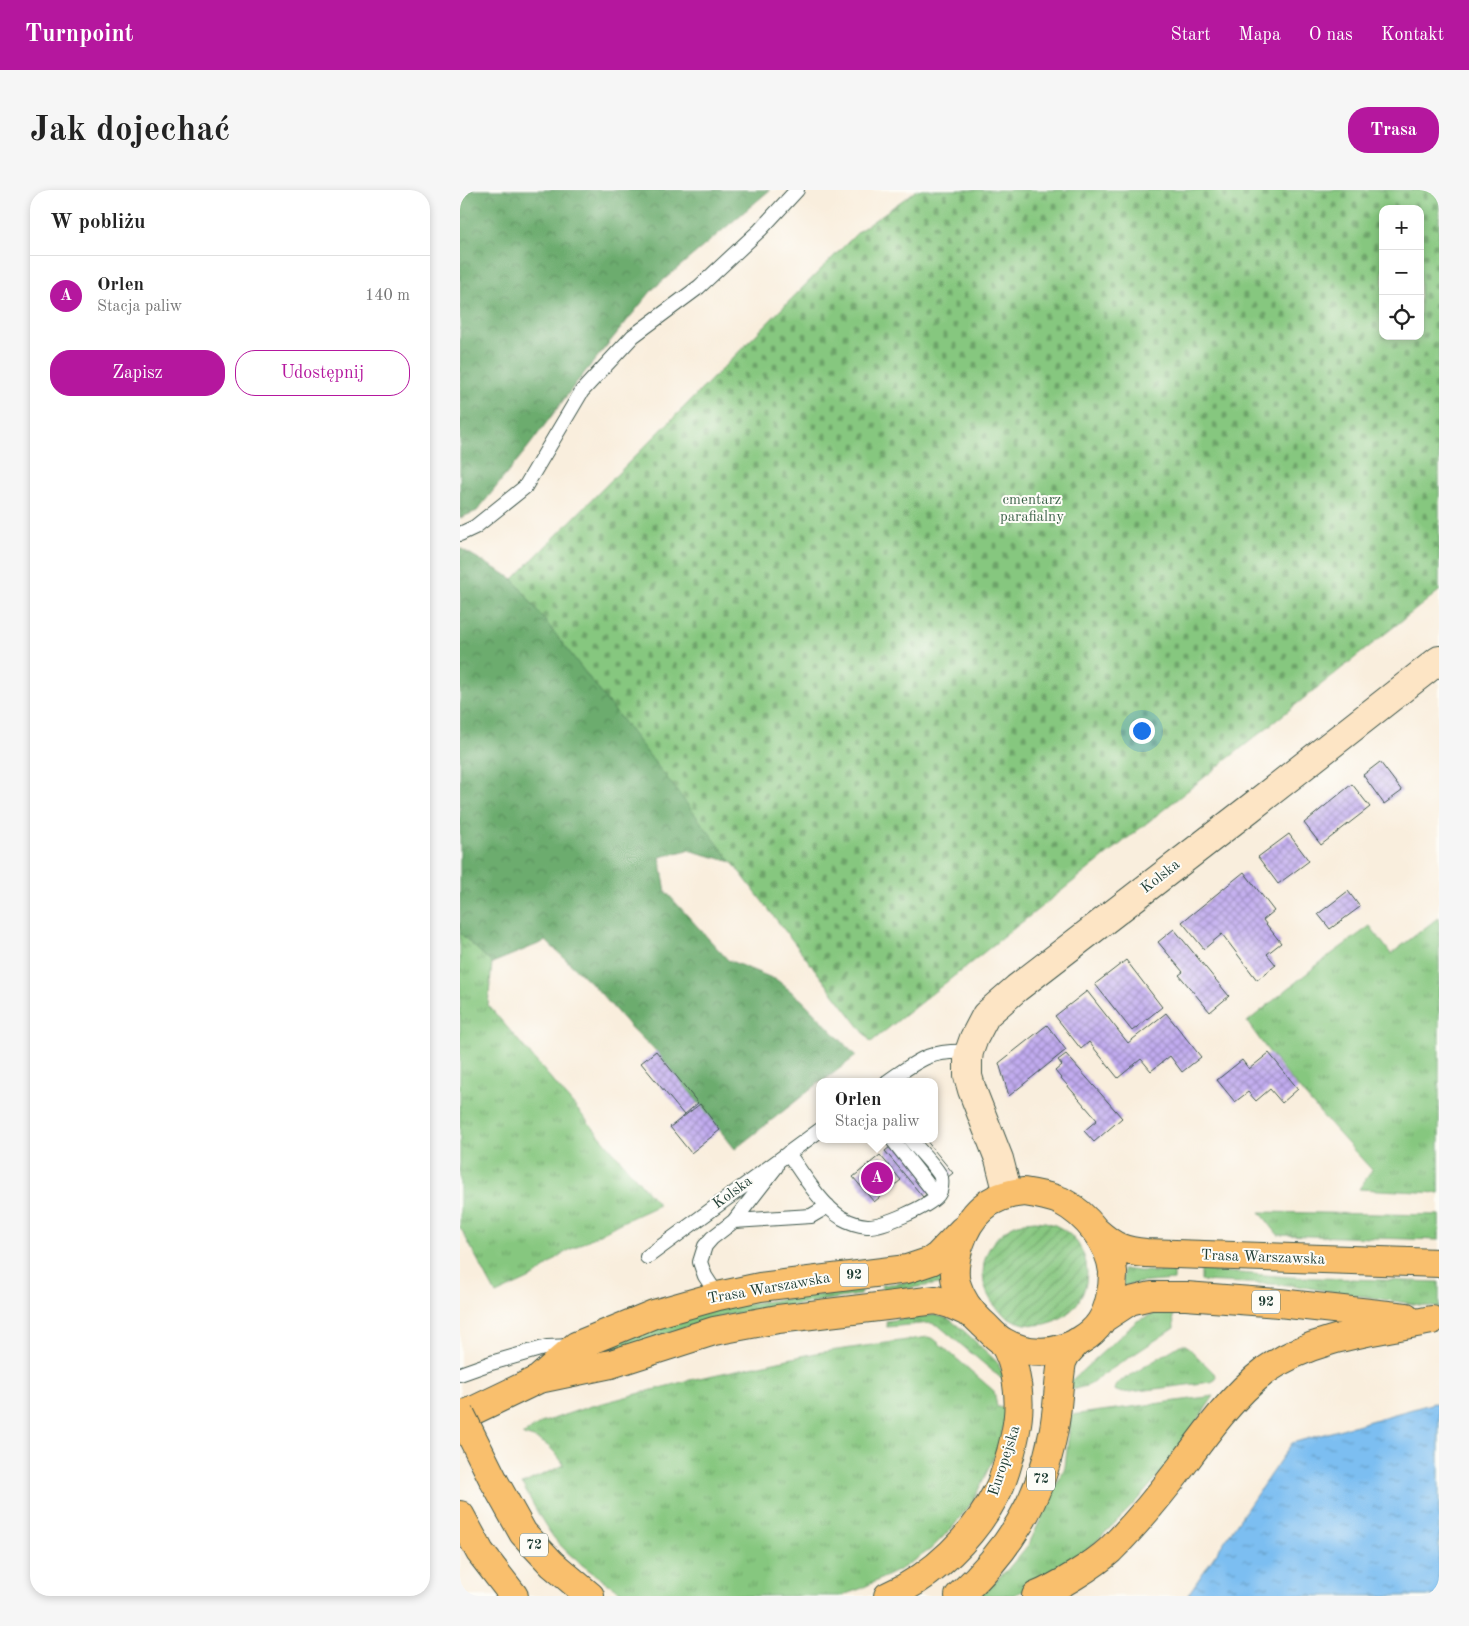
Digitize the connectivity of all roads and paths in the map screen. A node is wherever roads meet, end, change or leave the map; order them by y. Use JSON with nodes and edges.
{"nodes":[{"id":1,"x":797,"y":190,"type":"edge"},
{"id":2,"x":460,"y":534,"type":"edge"},
{"id":3,"x":1439,"y":660,"type":"edge"},
{"id":4,"x":969,"y":1052,"type":"junction"},
{"id":5,"x":893,"y":1078,"type":"edge"},
{"id":6,"x":816,"y":1133,"type":"edge"},
{"id":7,"x":895,"y":1143,"type":"edge"},
{"id":8,"x":913,"y":1143,"type":"edge"},
{"id":9,"x":788,"y":1153,"type":"junction"},
{"id":10,"x":1008,"y":1194,"type":"junction"},
{"id":11,"x":937,"y":1196,"type":"junction"},
{"id":12,"x":828,"y":1206,"type":"junction"},
{"id":13,"x":971,"y":1220,"type":"junction"},
{"id":14,"x":734,"y":1221,"type":"junction"},
{"id":15,"x":1094,"y":1229,"type":"junction"},
{"id":16,"x":647,"y":1257,"type":"dead end"},
{"id":17,"x":1439,"y":1263,"type":"edge"},
{"id":18,"x":718,"y":1296,"type":"junction"},
{"id":19,"x":972,"y":1314,"type":"junction"},
{"id":20,"x":1104,"y":1318,"type":"junction"},
{"id":21,"x":1435,"y":1320,"type":"edge"},
{"id":22,"x":1002,"y":1341,"type":"junction"},
{"id":23,"x":1077,"y":1342,"type":"junction"},
{"id":24,"x":576,"y":1346,"type":"junction"},
{"id":25,"x":460,"y":1374,"type":"edge"},
{"id":26,"x":539,"y":1379,"type":"junction"},
{"id":27,"x":460,"y":1413,"type":"edge"},
{"id":28,"x":460,"y":1417,"type":"edge"},
{"id":29,"x":460,"y":1515,"type":"edge"},
{"id":30,"x":514,"y":1596,"type":"edge"},
{"id":31,"x":590,"y":1596,"type":"edge"},
{"id":32,"x":888,"y":1596,"type":"edge"},
{"id":33,"x":959,"y":1596,"type":"edge"},
{"id":34,"x":1036,"y":1596,"type":"edge"}],
"edges":[{"from":1,"to":2,"type":"lane"},
{"from":3,"to":4,"type":"street","name":"Kolska"},
{"from":4,"to":5,"type":"lane"},
{"from":4,"to":10,"type":"street"},
{"from":6,"to":9,"type":"lane","name":"Kolska"},
{"from":7,"to":11,"type":"lane"},
{"from":8,"to":11,"type":"lane"},
{"from":9,"to":12,"type":"lane"},
{"from":9,"to":14,"type":"lane"},
{"from":9,"to":16,"type":"lane","name":"Kolska"},
{"from":10,"to":13,"type":"main road","number":"92"},
{"from":10,"to":15,"type":"main road","number":"92"},
{"from":11,"to":12,"type":"lane"},
{"from":12,"to":14,"type":"lane"},
{"from":13,"to":18,"type":"main road","name":"Trasa Warszawska","number":"92"},
{"from":13,"to":19,"type":"main road","number":"92"},
{"from":14,"to":18,"type":"lane"},
{"from":15,"to":17,"type":"main road","name":"Trasa Warszawska","number":"92"},
{"from":15,"to":20,"type":"main road","number":"92"},
{"from":18,"to":24,"type":"main road","name":"Trasa Warszawska","number":"92"},
{"from":19,"to":22,"type":"main road","number":"92"},
{"from":19,"to":26,"type":"main road","name":"Trasa Warszawska","number":"92"},
{"from":20,"to":21,"type":"main road","number":"92"},
{"from":20,"to":23,"type":"main road","number":"92"},
{"from":21,"to":34,"type":"main road"},
{"from":22,"to":23,"type":"main road","number":"92"},
{"from":22,"to":32,"type":"main road","name":"Europejska","number":"72"},
{"from":23,"to":33,"type":"main road","number":"72"},
{"from":24,"to":25,"type":"lane"},
{"from":24,"to":26,"type":"main road","name":"Trasa Warszawska","number":"92"},
{"from":26,"to":28,"type":"main road","name":"Trasa Warszawska","number":"92"},
{"from":27,"to":31,"type":"main road","number":"72","bridge":true},
{"from":29,"to":30,"type":"main road"}]}
